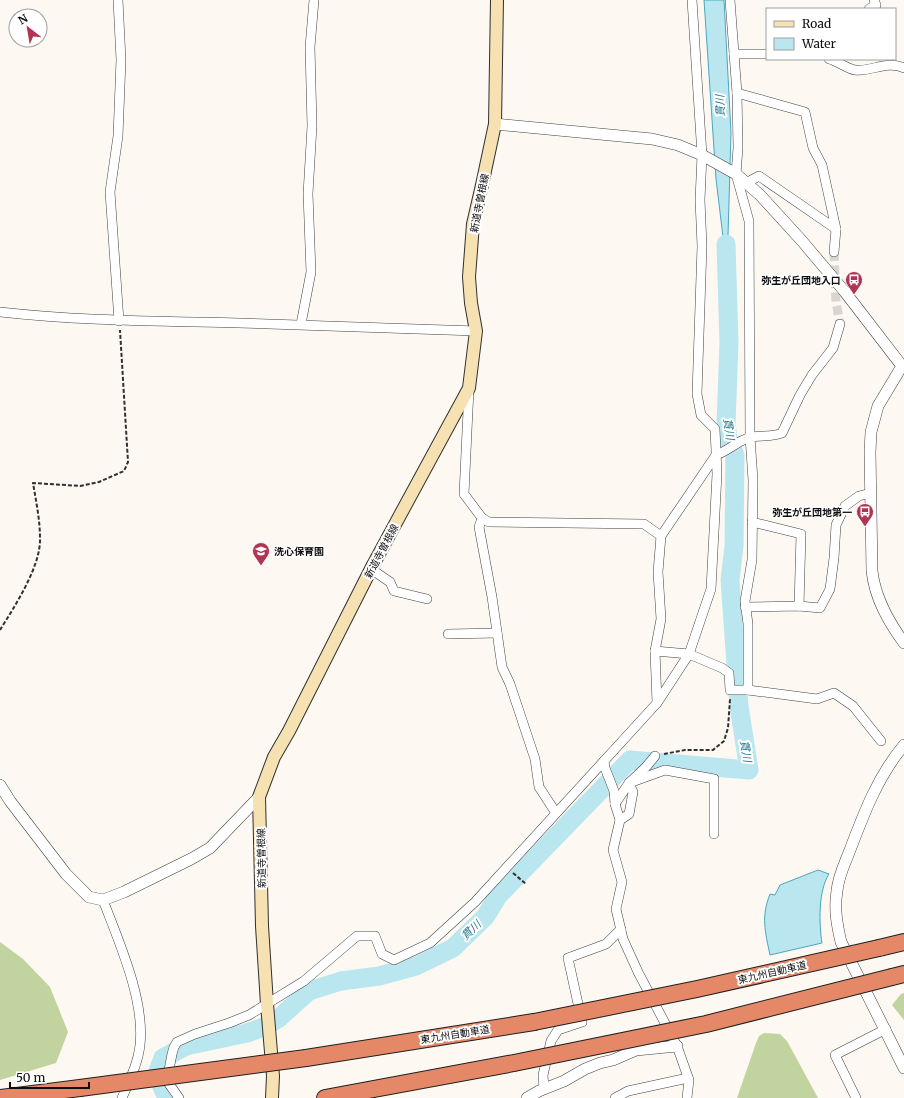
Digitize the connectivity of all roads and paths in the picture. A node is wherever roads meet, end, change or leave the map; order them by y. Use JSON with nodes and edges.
{"nodes":[{"id":1,"x":118,"y":0,"type":"edge"},
{"id":2,"x":314,"y":0,"type":"edge"},
{"id":3,"x":497,"y":0,"type":"edge"},
{"id":4,"x":692,"y":0,"type":"edge"},
{"id":5,"x":730,"y":0,"type":"edge"},
{"id":6,"x":874,"y":0,"type":"edge"},
{"id":7,"x":871,"y":8,"type":"edge"},
{"id":8,"x":734,"y":54,"type":"junction"},
{"id":9,"x":766,"y":54,"type":"edge"},
{"id":10,"x":831,"y":60,"type":"edge"},
{"id":11,"x":904,"y":68,"type":"edge"},
{"id":12,"x":737,"y":93,"type":"junction"},
{"id":13,"x":495,"y":124,"type":"junction"},
{"id":14,"x":702,"y":155,"type":"junction"},
{"id":15,"x":736,"y":174,"type":"junction"},
{"id":16,"x":746,"y":183,"type":"junction"},
{"id":17,"x":836,"y":229,"type":"junction"},
{"id":18,"x":834,"y":252,"type":"tunnel mouth"},
{"id":19,"x":0,"y":312,"type":"edge"},
{"id":20,"x":119,"y":320,"type":"junction"},
{"id":21,"x":301,"y":324,"type":"junction"},
{"id":22,"x":840,"y":324,"type":"tunnel mouth"},
{"id":23,"x":476,"y":331,"type":"junction"},
{"id":24,"x":903,"y":365,"type":"edge"},
{"id":25,"x":469,"y":388,"type":"junction"},
{"id":26,"x":747,"y":438,"type":"junction"},
{"id":27,"x":720,"y":454,"type":"junction"},
{"id":28,"x":871,"y":493,"type":"junction"},
{"id":29,"x":482,"y":518,"type":"junction"},
{"id":30,"x":752,"y":522,"type":"junction"},
{"id":31,"x":661,"y":536,"type":"junction"},
{"id":32,"x":371,"y":569,"type":"junction"},
{"id":33,"x":427,"y":600,"type":"dead end"},
{"id":34,"x":800,"y":606,"type":"junction"},
{"id":35,"x":745,"y":607,"type":"junction"},
{"id":36,"x":0,"y":630,"type":"edge"},
{"id":37,"x":497,"y":633,"type":"junction"},
{"id":38,"x":448,"y":634,"type":"dead end"},
{"id":39,"x":904,"y":643,"type":"edge"},
{"id":40,"x":655,"y":651,"type":"junction"},
{"id":41,"x":691,"y":655,"type":"junction"},
{"id":42,"x":732,"y":690,"type":"junction"},
{"id":43,"x":746,"y":690,"type":"junction"},
{"id":44,"x":657,"y":703,"type":"junction"},
{"id":45,"x":881,"y":741,"type":"dead end"},
{"id":46,"x":904,"y":745,"type":"edge"},
{"id":47,"x":655,"y":756,"type":"joint"},
{"id":48,"x":604,"y":764,"type":"junction"},
{"id":49,"x":629,"y":782,"type":"junction"},
{"id":50,"x":0,"y":785,"type":"edge"},
{"id":51,"x":259,"y":797,"type":"junction"},
{"id":52,"x":615,"y":804,"type":"junction"},
{"id":53,"x":556,"y":814,"type":"junction"},
{"id":54,"x":620,"y":820,"type":"junction"},
{"id":55,"x":714,"y":834,"type":"dead end"},
{"id":56,"x":508,"y":869,"type":"dead end"},
{"id":57,"x":526,"y":884,"type":"dead end"},
{"id":58,"x":103,"y":900,"type":"junction"},
{"id":59,"x":621,"y":929,"type":"junction"},
{"id":60,"x":904,"y":942,"type":"edge"},
{"id":61,"x":898,"y":976,"type":"edge"},
{"id":62,"x":267,"y":1005,"type":"junction"},
{"id":63,"x":886,"y":1029,"type":"junction"},
{"id":64,"x":677,"y":1046,"type":"junction"},
{"id":65,"x":904,"y":1068,"type":"edge"},
{"id":66,"x":688,"y":1078,"type":"junction"},
{"id":67,"x":544,"y":1089,"type":"junction"},
{"id":68,"x":0,"y":1098,"type":"edge"},
{"id":69,"x":122,"y":1098,"type":"edge"},
{"id":70,"x":179,"y":1098,"type":"edge"},
{"id":71,"x":272,"y":1098,"type":"edge"},
{"id":72,"x":325,"y":1098,"type":"edge"},
{"id":73,"x":527,"y":1098,"type":"edge"},
{"id":74,"x":615,"y":1098,"type":"edge"},
{"id":75,"x":687,"y":1098,"type":"edge"},
{"id":76,"x":856,"y":1098,"type":"edge"}],
"edges":[{"from":1,"to":20,"type":"street"},
{"from":2,"to":21,"type":"street"},
{"from":3,"to":13,"type":"main road","name":"新道寺曽根線"},
{"from":4,"to":14,"type":"street"},
{"from":5,"to":8,"type":"street"},
{"from":6,"to":7,"type":"street"},
{"from":8,"to":9,"type":"street"},
{"from":8,"to":12,"type":"street"},
{"from":10,"to":11,"type":"street"},
{"from":12,"to":15,"type":"street"},
{"from":12,"to":17,"type":"street"},
{"from":13,"to":14,"type":"street"},
{"from":13,"to":23,"type":"main road","name":"新道寺曽根線"},
{"from":14,"to":15,"type":"street"},
{"from":14,"to":27,"type":"street"},
{"from":15,"to":16,"type":"street"},
{"from":15,"to":26,"type":"street"},
{"from":16,"to":17,"type":"street"},
{"from":16,"to":24,"type":"street"},
{"from":17,"to":18,"type":"street"},
{"from":19,"to":20,"type":"street"},
{"from":20,"to":21,"type":"street"},
{"from":20,"to":36,"type":"path"},
{"from":21,"to":23,"type":"street"},
{"from":22,"to":26,"type":"street"},
{"from":23,"to":25,"type":"main road","name":"新道寺曽根線"},
{"from":24,"to":28,"type":"street"},
{"from":25,"to":29,"type":"street"},
{"from":25,"to":32,"type":"main road","name":"新道寺曽根線"},
{"from":26,"to":27,"type":"street"},
{"from":26,"to":30,"type":"street"},
{"from":27,"to":31,"type":"street"},
{"from":27,"to":41,"type":"street"},
{"from":28,"to":34,"type":"street"},
{"from":28,"to":39,"type":"street"},
{"from":29,"to":31,"type":"street"},
{"from":29,"to":37,"type":"street"},
{"from":30,"to":34,"type":"street"},
{"from":30,"to":35,"type":"street"},
{"from":31,"to":40,"type":"street"},
{"from":32,"to":33,"type":"street"},
{"from":32,"to":51,"type":"main road","name":"新道寺曽根線"},
{"from":34,"to":35,"type":"street"},
{"from":35,"to":43,"type":"street"},
{"from":37,"to":38,"type":"street"},
{"from":37,"to":53,"type":"street"},
{"from":40,"to":41,"type":"street"},
{"from":40,"to":44,"type":"street"},
{"from":41,"to":42,"type":"street"},
{"from":41,"to":44,"type":"street"},
{"from":42,"to":43,"type":"street"},
{"from":42,"to":47,"type":"path"},
{"from":43,"to":45,"type":"street"},
{"from":44,"to":48,"type":"street"},
{"from":46,"to":63,"type":"street"},
{"from":47,"to":49,"type":"street"},
{"from":48,"to":52,"type":"street"},
{"from":48,"to":53,"type":"street"},
{"from":49,"to":52,"type":"street"},
{"from":49,"to":54,"type":"street"},
{"from":49,"to":55,"type":"street"},
{"from":50,"to":58,"type":"street"},
{"from":51,"to":58,"type":"street"},
{"from":51,"to":62,"type":"main road","name":"新道寺曽根線"},
{"from":52,"to":54,"type":"street"},
{"from":53,"to":62,"type":"street"},
{"from":54,"to":59,"type":"street"},
{"from":56,"to":57,"type":"path"},
{"from":58,"to":69,"type":"street"},
{"from":59,"to":64,"type":"street"},
{"from":59,"to":67,"type":"street"},
{"from":60,"to":68,"type":"highway","name":"東九州自動車道","bridge":true},
{"from":61,"to":72,"type":"highway","bridge":true},
{"from":62,"to":70,"type":"street"},
{"from":62,"to":71,"type":"main road","name":"新道寺曽根線"},
{"from":63,"to":65,"type":"street"},
{"from":63,"to":76,"type":"street"},
{"from":64,"to":66,"type":"street"},
{"from":64,"to":67,"type":"street"},
{"from":66,"to":74,"type":"street"},
{"from":66,"to":75,"type":"street"},
{"from":67,"to":73,"type":"street"}]}
